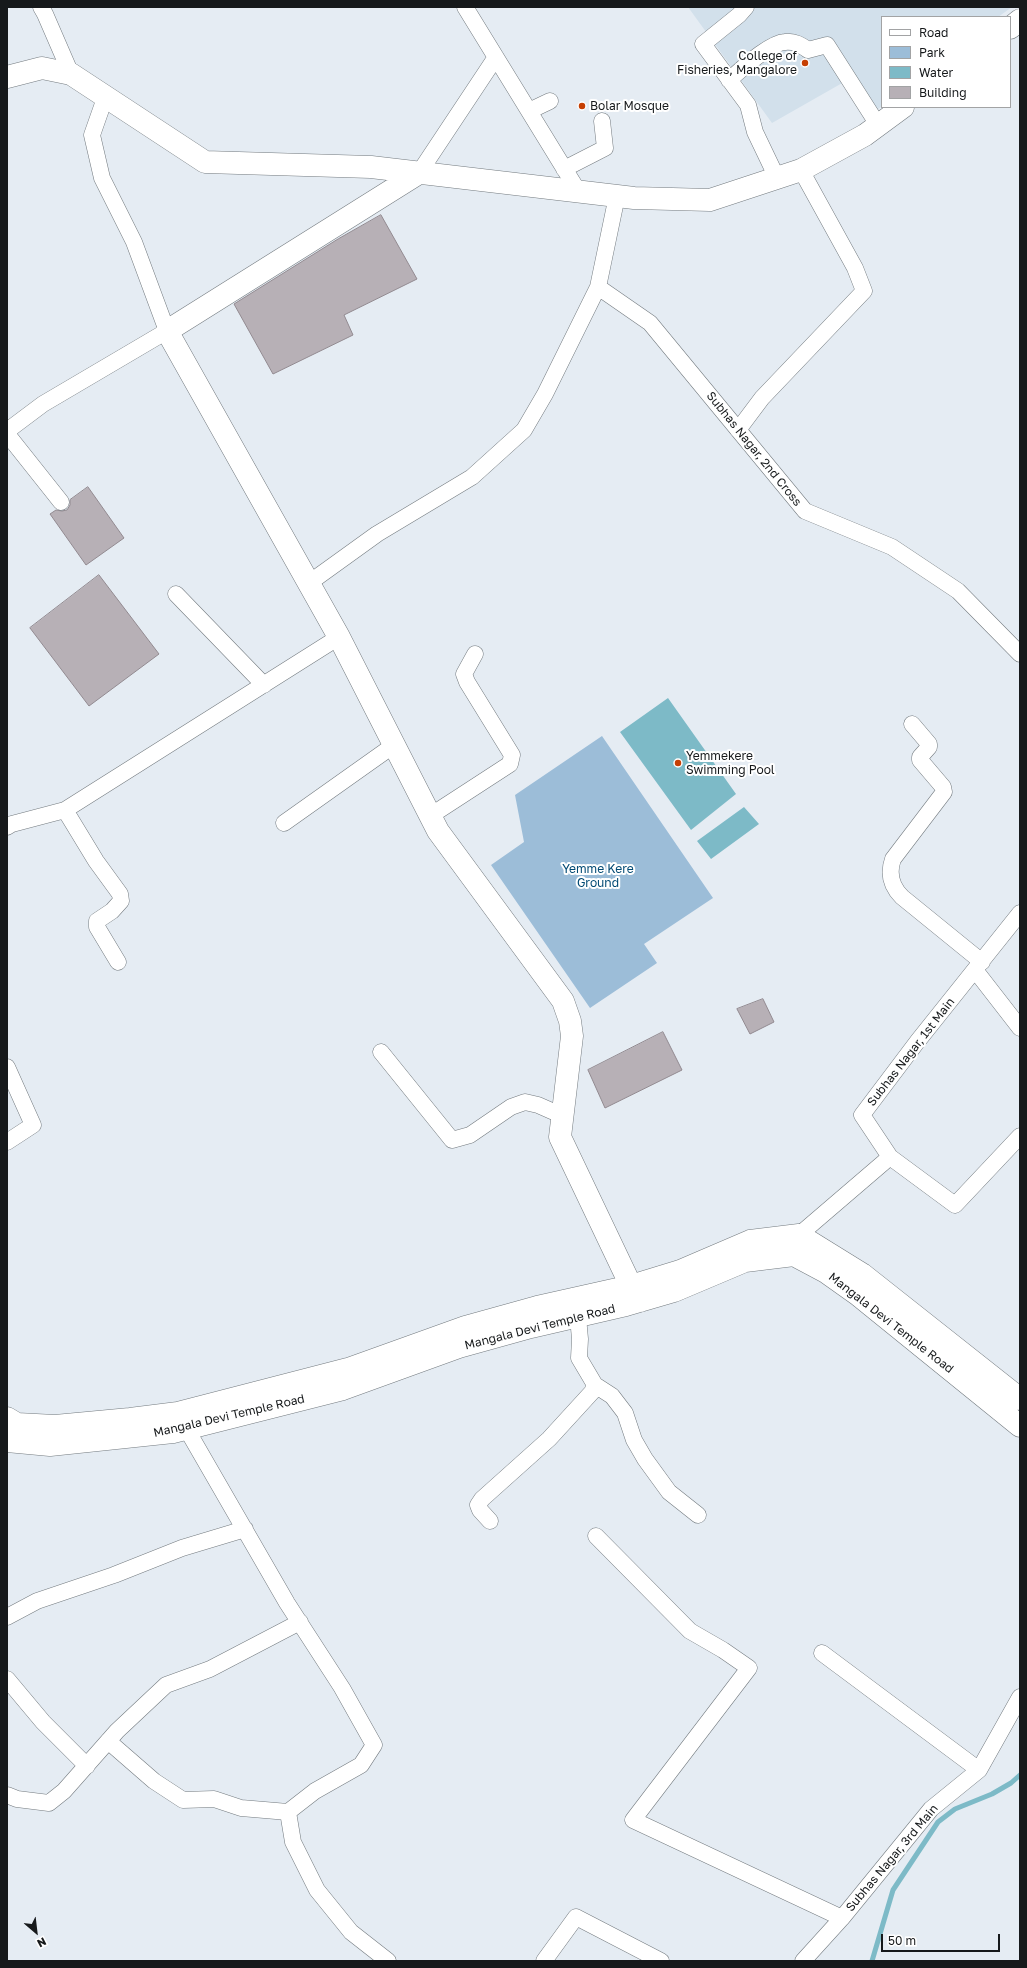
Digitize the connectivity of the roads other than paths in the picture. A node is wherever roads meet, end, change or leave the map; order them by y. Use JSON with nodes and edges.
{"nodes":[{"id":1,"x":41,"y":7,"type":"edge"},
{"id":2,"x":465,"y":7,"type":"edge"},
{"id":3,"x":746,"y":7,"type":"edge"},
{"id":4,"x":1020,"y":20,"type":"edge"},
{"id":5,"x":1011,"y":27,"type":"edge"},
{"id":6,"x":496,"y":57,"type":"junction"},
{"id":7,"x":71,"y":74,"type":"junction"},
{"id":8,"x":7,"y":77,"type":"edge"},
{"id":9,"x":729,"y":80,"type":"junction"},
{"id":10,"x":105,"y":98,"type":"junction"},
{"id":11,"x":550,"y":102,"type":"dead end"},
{"id":12,"x":902,"y":108,"type":"edge"},
{"id":13,"x":529,"y":111,"type":"junction"},
{"id":14,"x":602,"y":121,"type":"dead end"},
{"id":15,"x":878,"y":125,"type":"junction"},
{"id":16,"x":564,"y":169,"type":"junction"},
{"id":17,"x":801,"y":170,"type":"junction"},
{"id":18,"x":419,"y":173,"type":"junction"},
{"id":19,"x":777,"y":178,"type":"junction"},
{"id":20,"x":578,"y":191,"type":"junction"},
{"id":21,"x":617,"y":196,"type":"junction"},
{"id":22,"x":598,"y":287,"type":"junction"},
{"id":23,"x":167,"y":331,"type":"junction"},
{"id":24,"x":738,"y":430,"type":"junction"},
{"id":25,"x":7,"y":432,"type":"edge"},
{"id":26,"x":61,"y":502,"type":"dead end"},
{"id":27,"x":308,"y":583,"type":"junction"},
{"id":28,"x":176,"y":594,"type":"dead end"},
{"id":29,"x":339,"y":637,"type":"junction"},
{"id":30,"x":474,"y":654,"type":"dead end"},
{"id":31,"x":1020,"y":654,"type":"edge"},
{"id":32,"x":264,"y":685,"type":"junction"},
{"id":33,"x":912,"y":724,"type":"dead end"},
{"id":34,"x":394,"y":745,"type":"junction"},
{"id":35,"x":65,"y":810,"type":"junction"},
{"id":36,"x":430,"y":816,"type":"junction"},
{"id":37,"x":284,"y":823,"type":"dead end"},
{"id":38,"x":7,"y":827,"type":"edge"},
{"id":39,"x":1020,"y":913,"type":"edge"},
{"id":40,"x":118,"y":962,"type":"dead end"},
{"id":41,"x":978,"y":966,"type":"junction"},
{"id":42,"x":1020,"y":1028,"type":"edge"},
{"id":43,"x":381,"y":1052,"type":"dead end"},
{"id":44,"x":7,"y":1067,"type":"edge"},
{"id":45,"x":563,"y":1116,"type":"junction"},
{"id":46,"x":1020,"y":1136,"type":"edge"},
{"id":47,"x":7,"y":1142,"type":"edge"},
{"id":48,"x":890,"y":1157,"type":"junction"},
{"id":49,"x":797,"y":1245,"type":"junction"},
{"id":50,"x":636,"y":1293,"type":"junction"},
{"id":51,"x":578,"y":1317,"type":"junction"},
{"id":52,"x":595,"y":1385,"type":"junction"},
{"id":53,"x":1020,"y":1399,"type":"edge"},
{"id":54,"x":182,"y":1421,"type":"junction"},
{"id":55,"x":1020,"y":1426,"type":"edge"},
{"id":56,"x":10,"y":1430,"type":"edge"},
{"id":57,"x":698,"y":1515,"type":"dead end"},
{"id":58,"x":490,"y":1521,"type":"dead end"},
{"id":59,"x":245,"y":1529,"type":"junction"},
{"id":60,"x":596,"y":1536,"type":"dead end"},
{"id":61,"x":7,"y":1617,"type":"edge"},
{"id":62,"x":300,"y":1622,"type":"junction"},
{"id":63,"x":822,"y":1654,"type":"dead end"},
{"id":64,"x":7,"y":1679,"type":"edge"},
{"id":65,"x":1020,"y":1697,"type":"edge"},
{"id":66,"x":108,"y":1741,"type":"junction"},
{"id":67,"x":86,"y":1766,"type":"junction"},
{"id":68,"x":978,"y":1770,"type":"junction"},
{"id":69,"x":7,"y":1795,"type":"edge"},
{"id":70,"x":288,"y":1812,"type":"junction"},
{"id":71,"x":842,"y":1918,"type":"junction"},
{"id":72,"x":388,"y":1961,"type":"edge"},
{"id":73,"x":544,"y":1961,"type":"edge"},
{"id":74,"x":661,"y":1961,"type":"edge"},
{"id":75,"x":803,"y":1961,"type":"edge"}],
"edges":[{"from":1,"to":7,"type":"street"},
{"from":2,"to":6,"type":"street"},
{"from":3,"to":9,"type":"street"},
{"from":4,"to":5,"type":"street"},
{"from":6,"to":13,"type":"street"},
{"from":6,"to":18,"type":"street"},
{"from":7,"to":8,"type":"street"},
{"from":7,"to":10,"type":"street"},
{"from":9,"to":15,"type":"street"},
{"from":9,"to":19,"type":"street"},
{"from":10,"to":18,"type":"street"},
{"from":10,"to":23,"type":"street"},
{"from":11,"to":13,"type":"street"},
{"from":12,"to":15,"type":"street"},
{"from":13,"to":16,"type":"street"},
{"from":14,"to":16,"type":"street"},
{"from":15,"to":17,"type":"street"},
{"from":16,"to":20,"type":"street"},
{"from":17,"to":19,"type":"street"},
{"from":17,"to":24,"type":"street"},
{"from":18,"to":20,"type":"street"},
{"from":18,"to":23,"type":"street"},
{"from":19,"to":21,"type":"street"},
{"from":20,"to":21,"type":"street"},
{"from":21,"to":22,"type":"street"},
{"from":22,"to":24,"type":"street","name":"Subhas Nagar, 2nd Cross"},
{"from":22,"to":27,"type":"street"},
{"from":23,"to":25,"type":"street"},
{"from":23,"to":27,"type":"street"},
{"from":24,"to":31,"type":"street","name":"Subhas Nagar, 2nd Cross"},
{"from":25,"to":26,"type":"street"},
{"from":27,"to":29,"type":"street"},
{"from":28,"to":32,"type":"street"},
{"from":29,"to":32,"type":"street"},
{"from":29,"to":34,"type":"street"},
{"from":30,"to":36,"type":"street"},
{"from":32,"to":35,"type":"street"},
{"from":33,"to":41,"type":"street"},
{"from":34,"to":36,"type":"street"},
{"from":34,"to":37,"type":"street"},
{"from":35,"to":38,"type":"street"},
{"from":35,"to":40,"type":"street"},
{"from":36,"to":45,"type":"street"},
{"from":39,"to":41,"type":"street","name":"Subhas Nagar, 1st Main"},
{"from":41,"to":42,"type":"street"},
{"from":41,"to":48,"type":"street","name":"Subhas Nagar, 1st Main"},
{"from":43,"to":45,"type":"street"},
{"from":44,"to":47,"type":"street"},
{"from":45,"to":50,"type":"street"},
{"from":46,"to":48,"type":"street"},
{"from":48,"to":49,"type":"street"},
{"from":49,"to":50,"type":"street","name":"Mangala Devi Temple Road"},
{"from":49,"to":53,"type":"street","name":"Mangala Devi Temple Road"},
{"from":49,"to":55,"type":"street","name":"Mangala Devi Temple Road"},
{"from":50,"to":51,"type":"street","name":"Mangala Devi Temple Road"},
{"from":50,"to":54,"type":"street","name":"Mangala Devi Temple Road"},
{"from":51,"to":52,"type":"street"},
{"from":51,"to":54,"type":"street","name":"Mangala Devi Temple Road"},
{"from":52,"to":57,"type":"street"},
{"from":52,"to":58,"type":"street"},
{"from":54,"to":56,"type":"street","name":"Mangala Devi Temple Road"},
{"from":54,"to":59,"type":"street"},
{"from":59,"to":61,"type":"street"},
{"from":59,"to":62,"type":"street"},
{"from":60,"to":71,"type":"street"},
{"from":62,"to":66,"type":"street"},
{"from":62,"to":70,"type":"street"},
{"from":63,"to":68,"type":"street"},
{"from":64,"to":67,"type":"street"},
{"from":65,"to":68,"type":"street","name":"Subhas Nagar, 3rd Main"},
{"from":66,"to":67,"type":"street"},
{"from":66,"to":70,"type":"street"},
{"from":67,"to":69,"type":"street"},
{"from":68,"to":71,"type":"street","name":"Subhas Nagar, 3rd Main"},
{"from":70,"to":72,"type":"street"},
{"from":71,"to":75,"type":"street","name":"Subhas Nagar, 3rd Main"},
{"from":73,"to":74,"type":"street"}]}
